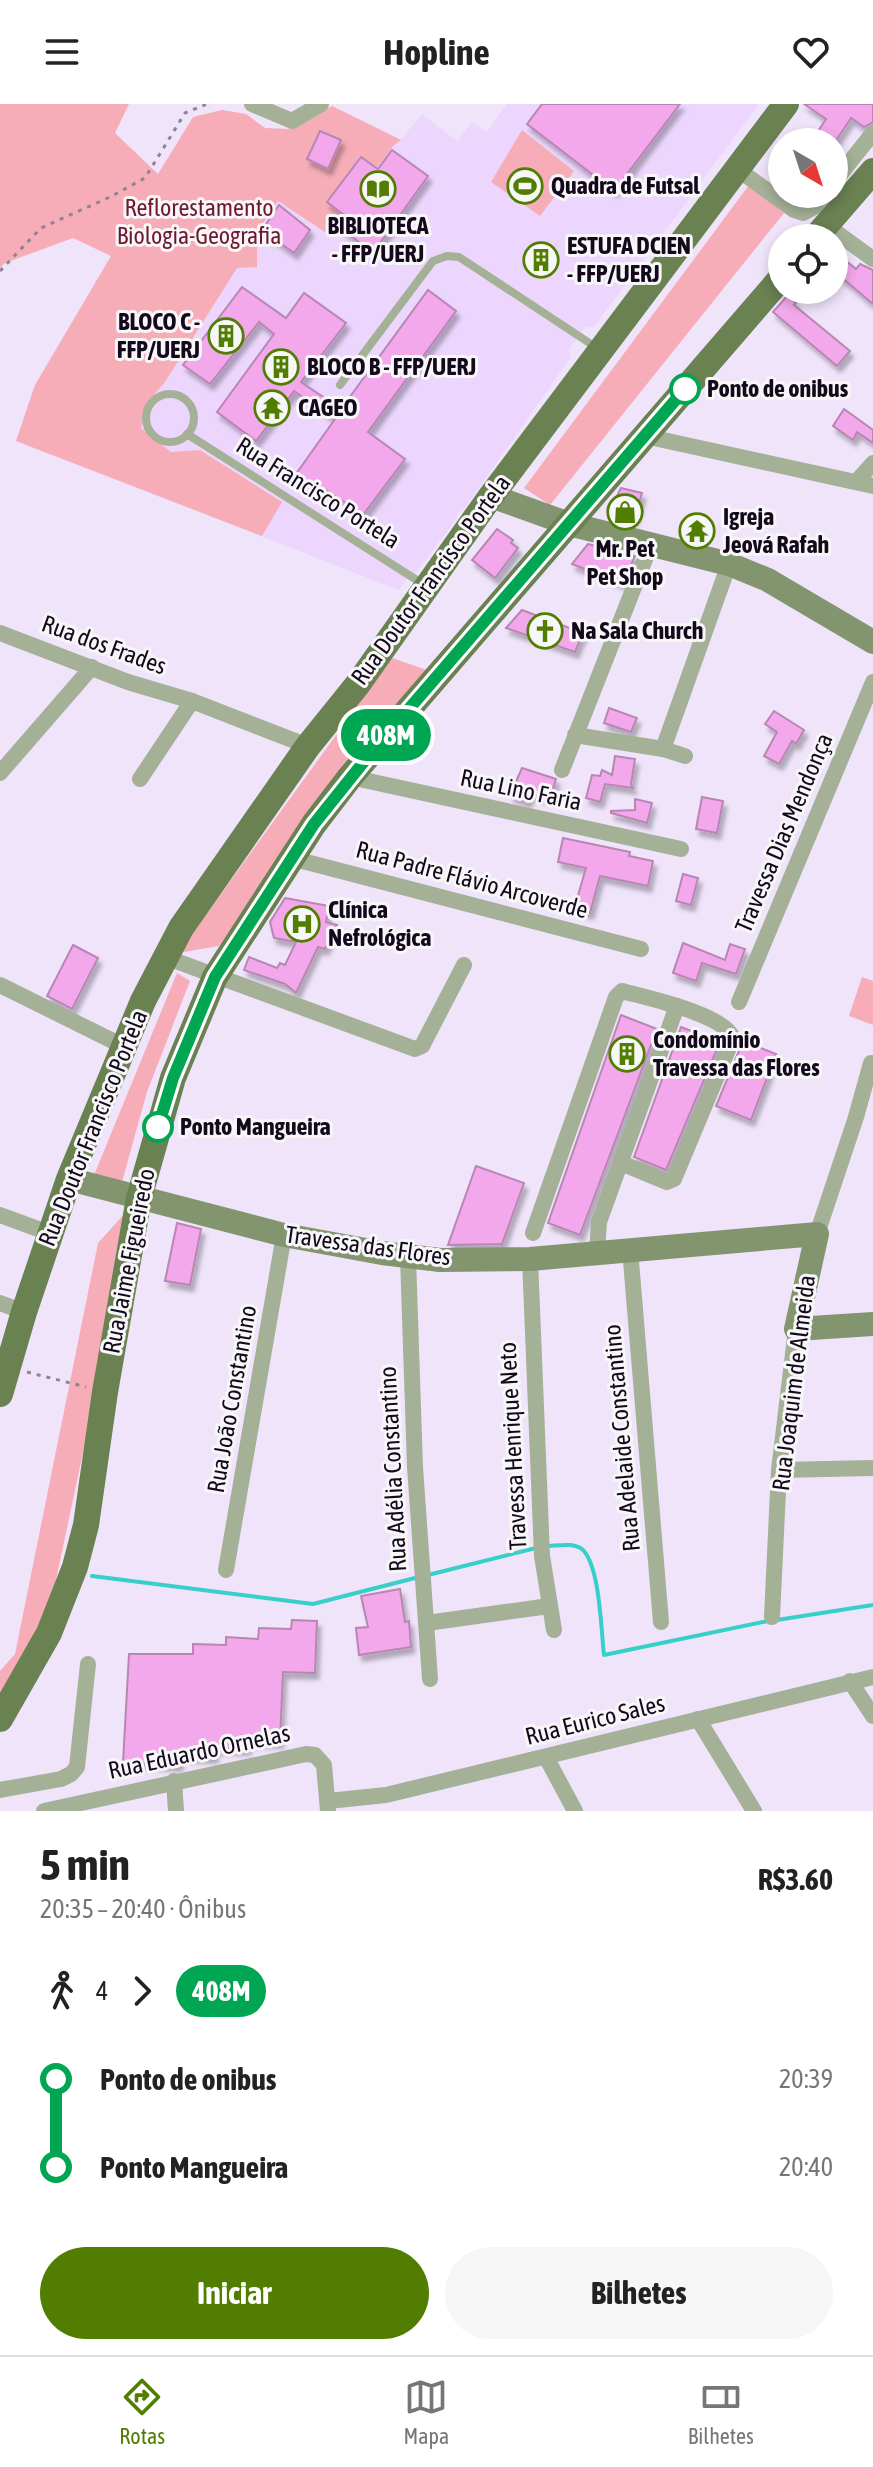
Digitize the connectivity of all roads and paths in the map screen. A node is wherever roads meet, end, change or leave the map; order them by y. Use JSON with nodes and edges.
{"nodes":[{"id":1,"x":207,"y":104,"type":"edge"},
{"id":2,"x":321,"y":104,"type":"edge"},
{"id":3,"x":786,"y":104,"type":"edge"},
{"id":4,"x":252,"y":105,"type":"edge"},
{"id":5,"x":873,"y":133,"type":"edge"},
{"id":6,"x":848,"y":164,"type":"edge"},
{"id":7,"x":736,"y":168,"type":"junction"},
{"id":8,"x":873,"y":171,"type":"edge"},
{"id":9,"x":768,"y":191,"type":"edge"},
{"id":10,"x":791,"y":208,"type":"edge"},
{"id":11,"x":812,"y":208,"type":"edge"},
{"id":12,"x":828,"y":224,"type":"edge"},
{"id":13,"x":848,"y":246,"type":"edge"},
{"id":14,"x":873,"y":259,"type":"edge"},
{"id":15,"x":0,"y":271,"type":"edge"},
{"id":16,"x":768,"y":293,"type":"edge"},
{"id":17,"x":599,"y":349,"type":"junction"},
{"id":18,"x":340,"y":385,"type":"dead end"},
{"id":19,"x":187,"y":434,"type":"junction"},
{"id":20,"x":645,"y":436,"type":"junction"},
{"id":21,"x":873,"y":463,"type":"edge"},
{"id":22,"x":856,"y":482,"type":"junction"},
{"id":23,"x":873,"y":486,"type":"edge"},
{"id":24,"x":491,"y":496,"type":"junction"},
{"id":25,"x":569,"y":524,"type":"junction"},
{"id":26,"x":651,"y":544,"type":"junction"},
{"id":27,"x":729,"y":564,"type":"junction"},
{"id":28,"x":428,"y":587,"type":"junction"},
{"id":29,"x":0,"y":633,"type":"edge"},
{"id":30,"x":873,"y":642,"type":"edge"},
{"id":31,"x":92,"y":667,"type":"junction"},
{"id":32,"x":873,"y":682,"type":"edge"},
{"id":33,"x":192,"y":701,"type":"junction"},
{"id":34,"x":575,"y":735,"type":"junction"},
{"id":35,"x":308,"y":746,"type":"junction"},
{"id":36,"x":663,"y":749,"type":"junction"},
{"id":37,"x":685,"y":756,"type":"dead end"},
{"id":38,"x":562,"y":770,"type":"dead end"},
{"id":39,"x":0,"y":773,"type":"edge"},
{"id":40,"x":350,"y":777,"type":"junction"},
{"id":41,"x":140,"y":779,"type":"dead end"},
{"id":42,"x":681,"y":849,"type":"dead end"},
{"id":43,"x":291,"y":858,"type":"junction"},
{"id":44,"x":641,"y":949,"type":"dead end"},
{"id":45,"x":165,"y":957,"type":"junction"},
{"id":46,"x":464,"y":965,"type":"dead end"},
{"id":47,"x":215,"y":977,"type":"junction"},
{"id":48,"x":0,"y":985,"type":"edge"},
{"id":49,"x":739,"y":1002,"type":"dead end"},
{"id":50,"x":677,"y":1006,"type":"junction"},
{"id":51,"x":123,"y":1046,"type":"junction"},
{"id":52,"x":871,"y":1063,"type":"dead end"},
{"id":53,"x":865,"y":1119,"type":"edge"},
{"id":54,"x":621,"y":1163,"type":"junction"},
{"id":55,"x":69,"y":1179,"type":"junction"},
{"id":56,"x":139,"y":1198,"type":"junction"},
{"id":57,"x":0,"y":1215,"type":"edge"},
{"id":58,"x":49,"y":1233,"type":"junction"},
{"id":59,"x":533,"y":1233,"type":"dead end"},
{"id":60,"x":817,"y":1234,"type":"junction"},
{"id":61,"x":284,"y":1235,"type":"junction"},
{"id":62,"x":630,"y":1249,"type":"junction"},
{"id":63,"x":597,"y":1253,"type":"junction"},
{"id":64,"x":408,"y":1257,"type":"junction"},
{"id":65,"x":530,"y":1259,"type":"junction"},
{"id":66,"x":12,"y":1308,"type":"edge"},
{"id":67,"x":873,"y":1324,"type":"edge"},
{"id":68,"x":796,"y":1329,"type":"junction"},
{"id":69,"x":8,"y":1367,"type":"junction"},
{"id":70,"x":105,"y":1392,"type":"junction"},
{"id":71,"x":0,"y":1394,"type":"edge"},
{"id":72,"x":873,"y":1468,"type":"edge"},
{"id":73,"x":779,"y":1470,"type":"junction"},
{"id":74,"x":226,"y":1570,"type":"dead end"},
{"id":75,"x":549,"y":1606,"type":"junction"},
{"id":76,"x":772,"y":1617,"type":"dead end"},
{"id":77,"x":661,"y":1622,"type":"dead end"},
{"id":78,"x":427,"y":1623,"type":"junction"},
{"id":79,"x":554,"y":1630,"type":"dead end"},
{"id":80,"x":88,"y":1664,"type":"dead end"},
{"id":81,"x":873,"y":1677,"type":"edge"},
{"id":82,"x":430,"y":1679,"type":"dead end"},
{"id":83,"x":850,"y":1681,"type":"junction"},
{"id":84,"x":873,"y":1716,"type":"edge"},
{"id":85,"x":0,"y":1719,"type":"edge"},
{"id":86,"x":698,"y":1719,"type":"junction"},
{"id":87,"x":546,"y":1757,"type":"junction"},
{"id":88,"x":174,"y":1781,"type":"junction"},
{"id":89,"x":0,"y":1790,"type":"edge"},
{"id":90,"x":386,"y":1795,"type":"junction"},
{"id":91,"x":328,"y":1806,"type":"edge"},
{"id":92,"x":44,"y":1811,"type":"edge"},
{"id":93,"x":176,"y":1811,"type":"edge"},
{"id":94,"x":395,"y":1811,"type":"edge"},
{"id":95,"x":575,"y":1811,"type":"edge"},
{"id":96,"x":754,"y":1811,"type":"edge"}],
"edges":[{"from":1,"to":15,"type":"path"},
{"from":2,"to":4,"type":"street"},
{"from":3,"to":7,"type":"main road","name":"Rua Doutor Francisco Portela"},
{"from":5,"to":6,"type":"street"},
{"from":7,"to":9,"type":"street"},
{"from":7,"to":17,"type":"main road","name":"Rua Doutor Francisco Portela"},
{"from":8,"to":12,"type":"main road"},
{"from":10,"to":11,"type":"street"},
{"from":13,"to":14,"type":"street"},
{"from":16,"to":20,"type":"main road","name":"Rua Jaime Figueiredo"},
{"from":17,"to":18,"type":"lane"},
{"from":17,"to":24,"type":"main road","name":"Rua Doutor Francisco Portela"},
{"from":19,"to":19,"type":"lane"},
{"from":19,"to":28,"type":"lane","name":"Rua Francisco Portela"},
{"from":20,"to":22,"type":"street"},
{"from":20,"to":25,"type":"main road","name":"Rua Jaime Figueiredo"},
{"from":21,"to":22,"type":"street"},
{"from":22,"to":23,"type":"street"},
{"from":24,"to":25,"type":"street"},
{"from":24,"to":28,"type":"main road","name":"Rua Doutor Francisco Portela"},
{"from":25,"to":26,"type":"street"},
{"from":25,"to":40,"type":"main road","name":"Rua Jaime Figueiredo"},
{"from":26,"to":27,"type":"street"},
{"from":26,"to":34,"type":"street"},
{"from":27,"to":30,"type":"street"},
{"from":27,"to":36,"type":"street"},
{"from":28,"to":35,"type":"main road","name":"Rua Doutor Francisco Portela"},
{"from":29,"to":31,"type":"street","name":"Rua dos Frades"},
{"from":31,"to":33,"type":"street","name":"Rua dos Frades"},
{"from":31,"to":39,"type":"street"},
{"from":32,"to":49,"type":"street","name":"Travessa Dias Mendonça"},
{"from":33,"to":35,"type":"street","name":"Rua dos Frades"},
{"from":33,"to":41,"type":"street"},
{"from":34,"to":36,"type":"street"},
{"from":34,"to":38,"type":"street"},
{"from":35,"to":45,"type":"main road","name":"Rua Doutor Francisco Portela"},
{"from":36,"to":37,"type":"street"},
{"from":40,"to":42,"type":"street","name":"Rua Lino Faria"},
{"from":40,"to":43,"type":"main road","name":"Rua Jaime Figueiredo"},
{"from":43,"to":44,"type":"street","name":"Rua Padre Flávio Arcoverde"},
{"from":43,"to":47,"type":"main road","name":"Rua Jaime Figueiredo"},
{"from":45,"to":47,"type":"street"},
{"from":45,"to":51,"type":"main road","name":"Rua Doutor Francisco Portela"},
{"from":46,"to":47,"type":"street"},
{"from":47,"to":56,"type":"main road","name":"Rua Jaime Figueiredo"},
{"from":48,"to":51,"type":"street"},
{"from":50,"to":54,"type":"street"},
{"from":50,"to":54,"type":"street"},
{"from":50,"to":59,"type":"street"},
{"from":51,"to":55,"type":"main road","name":"Rua Doutor Francisco Portela"},
{"from":52,"to":53,"type":"street","name":"Rua Joaquim de Almeida"},
{"from":53,"to":60,"type":"street","name":"Rua Joaquim de Almeida"},
{"from":54,"to":63,"type":"street"},
{"from":55,"to":56,"type":"street","name":"Travessa das Flores"},
{"from":55,"to":58,"type":"main road","name":"Rua Doutor Francisco Portela"},
{"from":56,"to":61,"type":"street","name":"Travessa das Flores"},
{"from":56,"to":70,"type":"main road","name":"Rua Jaime Figueiredo"},
{"from":57,"to":58,"type":"street"},
{"from":58,"to":66,"type":"main road","name":"Rua Doutor Francisco Portela"},
{"from":60,"to":62,"type":"street","name":"Travessa das Flores"},
{"from":60,"to":68,"type":"street","name":"Rua Joaquim de Almeida"},
{"from":61,"to":64,"type":"street","name":"Travessa das Flores"},
{"from":61,"to":74,"type":"street","name":"Rua João Constantino"},
{"from":62,"to":63,"type":"street","name":"Travessa das Flores"},
{"from":62,"to":77,"type":"street","name":"Rua Adelaide Constantino"},
{"from":63,"to":65,"type":"street","name":"Travessa das Flores"},
{"from":64,"to":65,"type":"street","name":"Travessa das Flores"},
{"from":64,"to":78,"type":"street","name":"Rua Adélia Constantino"},
{"from":65,"to":75,"type":"street","name":"Travessa Henrique Neto"},
{"from":66,"to":69,"type":"main road","name":"Rua Doutor Francisco Portela"},
{"from":67,"to":68,"type":"street"},
{"from":68,"to":73,"type":"street","name":"Rua Joaquim de Almeida"},
{"from":69,"to":70,"type":"path"},
{"from":69,"to":71,"type":"main road","name":"Rua Doutor Francisco Portela"},
{"from":70,"to":85,"type":"main road","name":"Rua Jaime Figueiredo"},
{"from":72,"to":73,"type":"street"},
{"from":73,"to":76,"type":"street","name":"Rua Joaquim de Almeida"},
{"from":75,"to":78,"type":"street"},
{"from":75,"to":79,"type":"street","name":"Travessa Henrique Neto"},
{"from":78,"to":82,"type":"street","name":"Rua Adélia Constantino"},
{"from":80,"to":89,"type":"street"},
{"from":81,"to":83,"type":"street","name":"Rua Eurico Sales"},
{"from":83,"to":84,"type":"street"},
{"from":83,"to":86,"type":"street","name":"Rua Eurico Sales"},
{"from":86,"to":87,"type":"street","name":"Rua Eurico Sales"},
{"from":86,"to":96,"type":"street"},
{"from":87,"to":90,"type":"street","name":"Rua Eurico Sales"},
{"from":87,"to":95,"type":"street"},
{"from":88,"to":91,"type":"street","name":"Rua Eduardo Ornelas"},
{"from":88,"to":92,"type":"street","name":"Rua Eduardo Ornelas"},
{"from":88,"to":93,"type":"street"},
{"from":90,"to":91,"type":"street","name":"Rua Eurico Sales"},
{"from":90,"to":94,"type":"street"}]}
